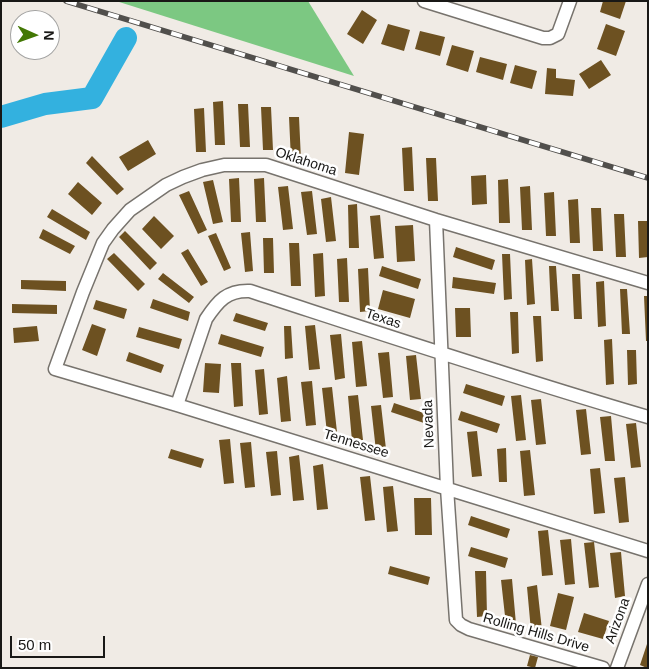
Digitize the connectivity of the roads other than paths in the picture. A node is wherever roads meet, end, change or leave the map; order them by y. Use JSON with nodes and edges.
{"nodes":[{"id":1,"x":424,"y":1,"type":"edge"},
{"id":2,"x":570,"y":1,"type":"edge"},
{"id":3,"x":436,"y":220,"type":"junction"},
{"id":4,"x":648,"y":283,"type":"edge"},
{"id":5,"x":441,"y":353,"type":"junction"},
{"id":6,"x":55,"y":369,"type":"joint"},
{"id":7,"x":177,"y":405,"type":"junction"},
{"id":8,"x":648,"y":417,"type":"edge"},
{"id":9,"x":446,"y":488,"type":"junction"},
{"id":10,"x":648,"y":551,"type":"edge"},
{"id":11,"x":648,"y":584,"type":"edge"},
{"id":12,"x":461,"y":625,"type":"joint"},
{"id":13,"x":603,"y":668,"type":"edge"},
{"id":14,"x":617,"y":668,"type":"edge"}],
"edges":[{"from":1,"to":2,"type":"street"},
{"from":3,"to":4,"type":"street","name":"Oklahoma"},
{"from":3,"to":5,"type":"street","name":"Nevada"},
{"from":3,"to":6,"type":"street","name":"Oklahoma"},
{"from":5,"to":7,"type":"street","name":"Texas"},
{"from":5,"to":8,"type":"street","name":"Texas"},
{"from":5,"to":9,"type":"street","name":"Nevada"},
{"from":6,"to":7,"type":"street","name":"Tennessee"},
{"from":7,"to":9,"type":"street","name":"Tennessee"},
{"from":9,"to":10,"type":"street","name":"Tennessee"},
{"from":9,"to":12,"type":"street","name":"Nevada"},
{"from":11,"to":14,"type":"street","name":"Arizona"},
{"from":12,"to":13,"type":"street","name":"Rolling Hills Drive"}]}
